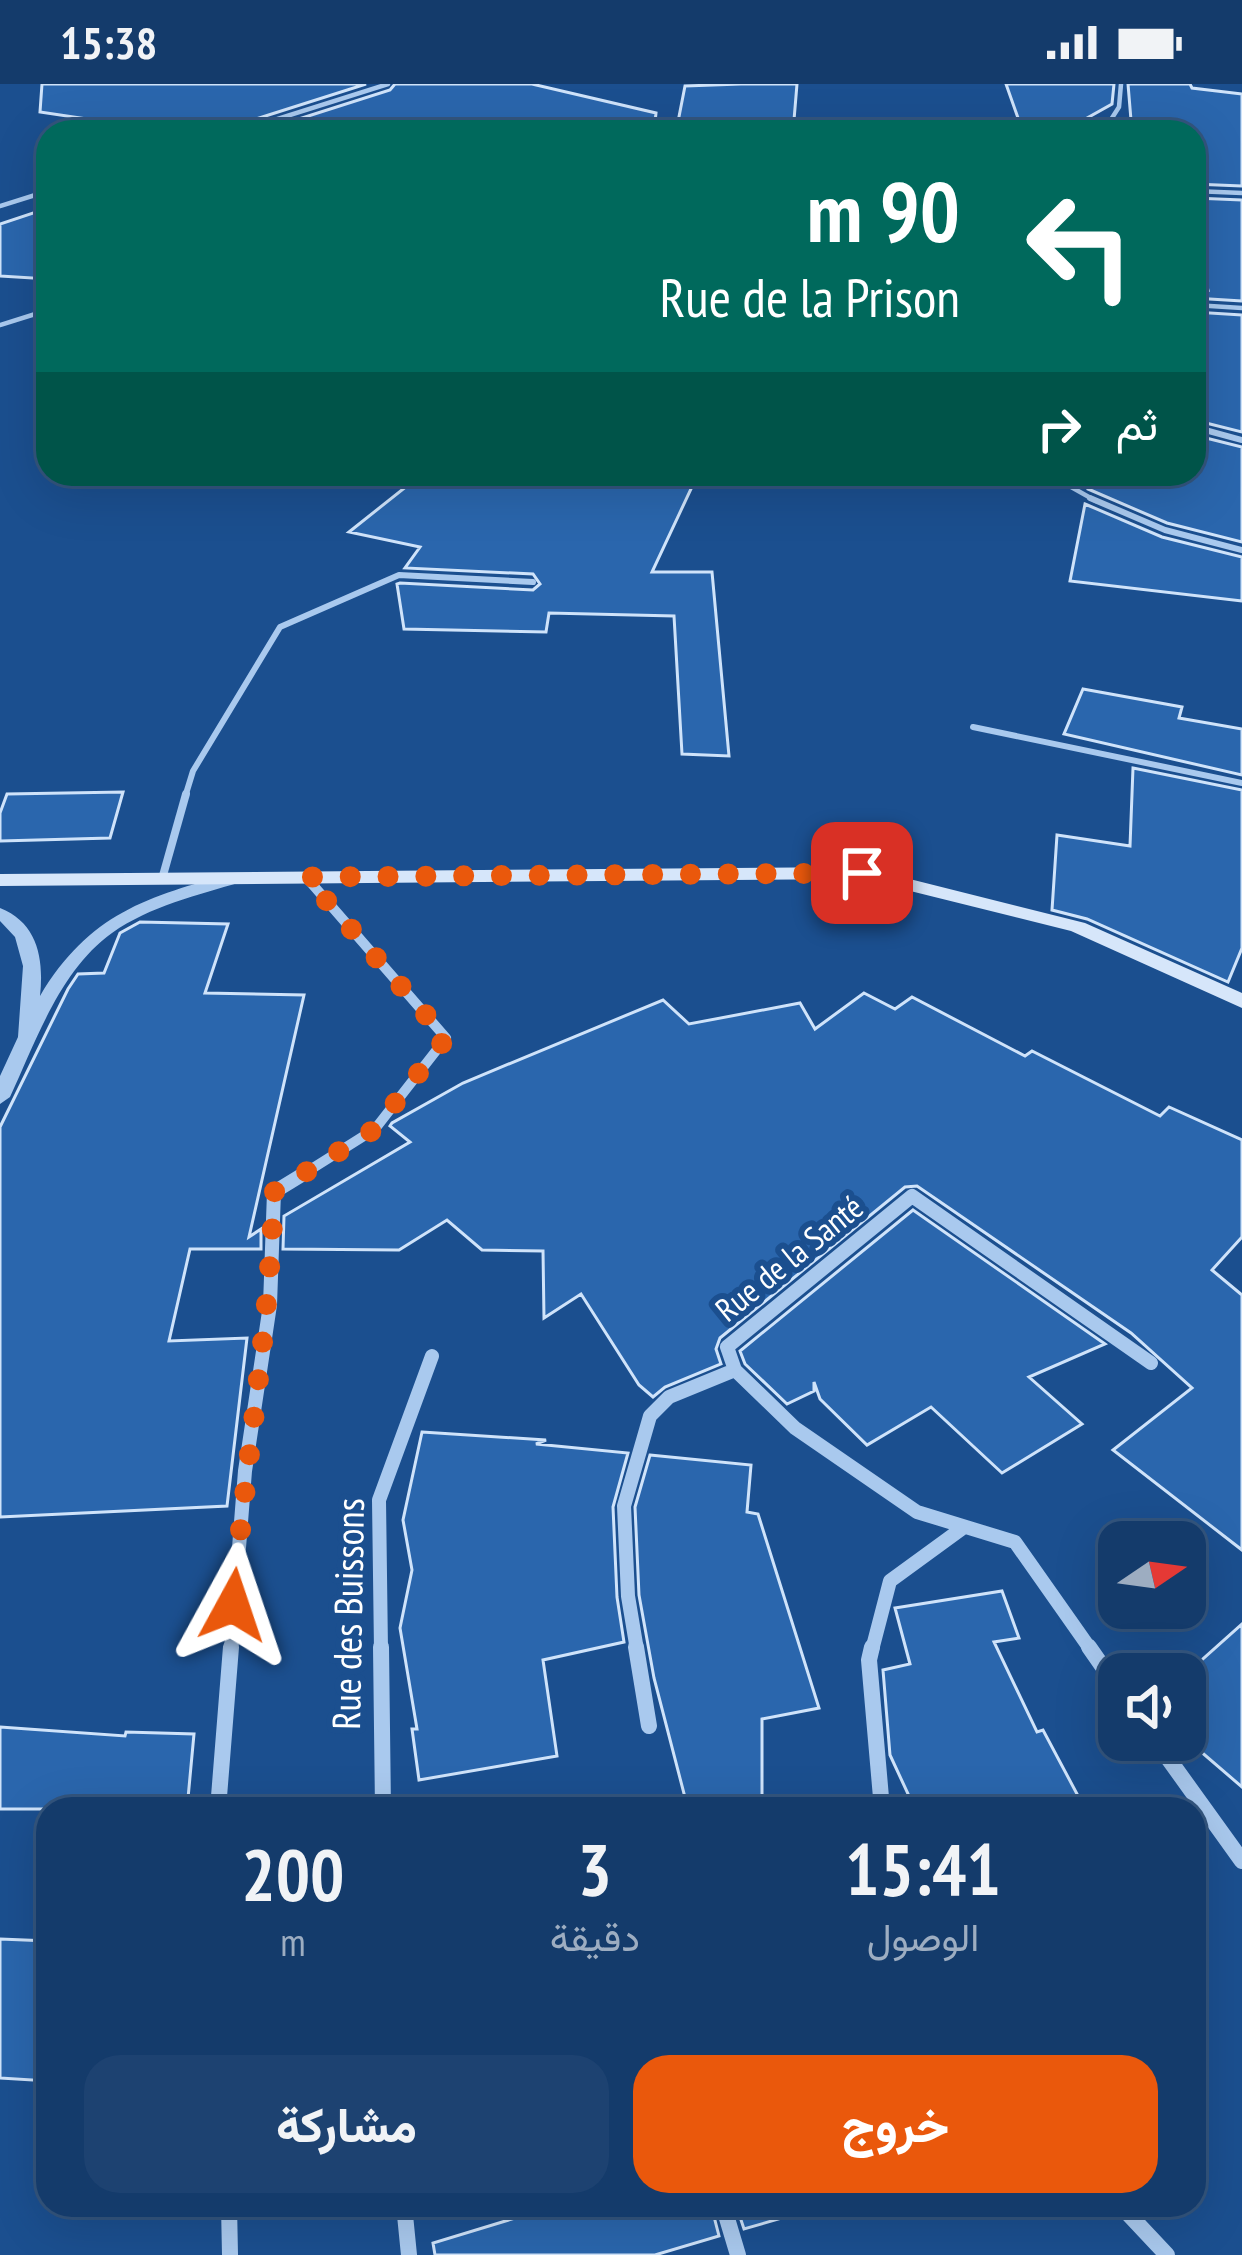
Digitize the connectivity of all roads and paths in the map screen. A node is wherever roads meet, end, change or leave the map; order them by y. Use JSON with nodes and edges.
{"nodes":[{"id":1,"x":388,"y":84,"type":"edge"},
{"id":2,"x":1121,"y":84,"type":"edge"},
{"id":3,"x":274,"y":120,"type":"edge"},
{"id":4,"x":1111,"y":120,"type":"edge"},
{"id":5,"x":1206,"y":192,"type":"edge"},
{"id":6,"x":1242,"y":193,"type":"edge"},
{"id":7,"x":36,"y":195,"type":"edge"},
{"id":8,"x":0,"y":206,"type":"edge"},
{"id":9,"x":1206,"y":306,"type":"edge"},
{"id":10,"x":1242,"y":308,"type":"edge"},
{"id":11,"x":36,"y":314,"type":"edge"},
{"id":12,"x":0,"y":326,"type":"edge"},
{"id":13,"x":1206,"y":430,"type":"edge"},
{"id":14,"x":1242,"y":440,"type":"edge"},
{"id":15,"x":1066,"y":486,"type":"edge"},
{"id":16,"x":1242,"y":550,"type":"edge"},
{"id":17,"x":533,"y":582,"type":"dead end"},
{"id":18,"x":973,"y":727,"type":"dead end"},
{"id":19,"x":1242,"y":783,"type":"edge"},
{"id":20,"x":306,"y":877,"type":"junction"},
{"id":21,"x":235,"y":878,"type":"junction"},
{"id":22,"x":162,"y":879,"type":"junction"},
{"id":23,"x":0,"y":880,"type":"edge"},
{"id":24,"x":0,"y":914,"type":"edge"},
{"id":25,"x":1242,"y":1001,"type":"edge"},
{"id":26,"x":24,"y":1046,"type":"junction"},
{"id":27,"x":0,"y":1097,"type":"edge"},
{"id":28,"x":432,"y":1357,"type":"dead end"},
{"id":29,"x":1151,"y":1363,"type":"dead end"},
{"id":30,"x":735,"y":1370,"type":"junction"},
{"id":31,"x":964,"y":1527,"type":"junction"},
{"id":32,"x":1098,"y":1660,"type":"edge"},
{"id":33,"x":649,"y":1726,"type":"dead end"},
{"id":34,"x":1170,"y":1761,"type":"edge"},
{"id":35,"x":219,"y":1797,"type":"edge"},
{"id":36,"x":383,"y":1797,"type":"edge"},
{"id":37,"x":881,"y":1797,"type":"edge"},
{"id":38,"x":1196,"y":1797,"type":"edge"},
{"id":39,"x":1206,"y":1812,"type":"edge"},
{"id":40,"x":1242,"y":1862,"type":"edge"},
{"id":41,"x":229,"y":2217,"type":"edge"},
{"id":42,"x":405,"y":2217,"type":"edge"},
{"id":43,"x":727,"y":2217,"type":"edge"},
{"id":44,"x":1131,"y":2217,"type":"edge"},
{"id":45,"x":230,"y":2255,"type":"edge"},
{"id":46,"x":409,"y":2255,"type":"edge"},
{"id":47,"x":738,"y":2255,"type":"edge"},
{"id":48,"x":1167,"y":2255,"type":"edge"}],
"edges":[{"from":1,"to":3,"type":"street"},
{"from":2,"to":4,"type":"street"},
{"from":5,"to":6,"type":"street"},
{"from":7,"to":8,"type":"street"},
{"from":9,"to":10,"type":"lane"},
{"from":11,"to":12,"type":"lane"},
{"from":13,"to":14,"type":"street"},
{"from":15,"to":16,"type":"lane"},
{"from":17,"to":22,"type":"lane"},
{"from":18,"to":19,"type":"lane"},
{"from":20,"to":21,"type":"main road"},
{"from":20,"to":25,"type":"main road"},
{"from":20,"to":35,"type":"street"},
{"from":21,"to":22,"type":"main road"},
{"from":21,"to":26,"type":"street"},
{"from":22,"to":23,"type":"main road"},
{"from":24,"to":26,"type":"street"},
{"from":26,"to":27,"type":"street"},
{"from":28,"to":36,"type":"street","name":"Rue des Buissons"},
{"from":29,"to":30,"type":"street","name":"Rue de la Santé"},
{"from":30,"to":31,"type":"street","name":"Rue de la Santé"},
{"from":30,"to":33,"type":"street"},
{"from":31,"to":32,"type":"street","name":"Rue de la Santé"},
{"from":31,"to":37,"type":"street"},
{"from":34,"to":38,"type":"street"},
{"from":39,"to":40,"type":"street"},
{"from":41,"to":45,"type":"street"},
{"from":42,"to":46,"type":"street"},
{"from":43,"to":47,"type":"street"},
{"from":44,"to":48,"type":"street"}]}
